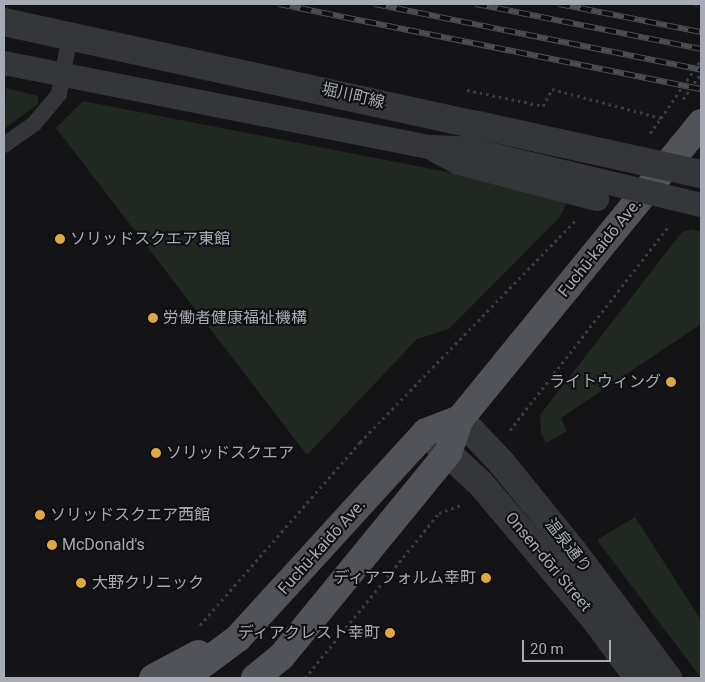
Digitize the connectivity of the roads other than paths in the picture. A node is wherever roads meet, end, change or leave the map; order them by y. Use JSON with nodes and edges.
{"nodes":[{"id":1,"x":4,"y":22,"type":"edge"},
{"id":2,"x":70,"y":35,"type":"junction"},
{"id":3,"x":4,"y":63,"type":"edge"},
{"id":4,"x":65,"y":74,"type":"junction"},
{"id":5,"x":701,"y":123,"type":"edge"},
{"id":6,"x":4,"y":145,"type":"edge"},
{"id":7,"x":429,"y":147,"type":"junction"},
{"id":8,"x":701,"y":174,"type":"edge"},
{"id":9,"x":597,"y":199,"type":"road end"},
{"id":10,"x":701,"y":205,"type":"edge"},
{"id":11,"x":460,"y":419,"type":"junction"},
{"id":12,"x":426,"y":432,"type":"junction"},
{"id":13,"x":448,"y":453,"type":"junction"},
{"id":14,"x":238,"y":638,"type":"junction"},
{"id":15,"x":275,"y":668,"type":"edge"},
{"id":16,"x":153,"y":678,"type":"edge"},
{"id":17,"x":184,"y":678,"type":"edge"},
{"id":18,"x":255,"y":678,"type":"edge"},
{"id":19,"x":638,"y":678,"type":"edge"},
{"id":20,"x":668,"y":678,"type":"edge"}],
"edges":[{"from":1,"to":2,"type":"street","name":"堀川町線"},
{"from":2,"to":4,"type":"lane"},
{"from":2,"to":8,"type":"street","name":"堀川町線","bridge":true},
{"from":3,"to":4,"type":"street"},
{"from":4,"to":6,"type":"lane"},
{"from":4,"to":7,"type":"street"},
{"from":5,"to":11,"type":"main road","name":"Fuchū-kaidō Ave."},
{"from":7,"to":9,"type":"street"},
{"from":7,"to":10,"type":"street","bridge":true},
{"from":11,"to":12,"type":"main road","name":"Fuchū-kaidō Ave."},
{"from":11,"to":13,"type":"main road","name":"Fuchū-kaidō Ave."},
{"from":11,"to":20,"type":"street","name":"温泉通り"},
{"from":12,"to":13,"type":"street"},
{"from":12,"to":14,"type":"main road","name":"Fuchū-kaidō Ave."},
{"from":13,"to":15,"type":"main road","name":"Fuchū-kaidō Ave."},
{"from":13,"to":19,"type":"street","name":"Onsen-dōri Street"},
{"from":14,"to":16,"type":"main road"},
{"from":14,"to":17,"type":"main road","name":"Fuchū-kaidō Ave."},
{"from":15,"to":18,"type":"main road","name":"Fuchū-kaidō Ave."}]}
